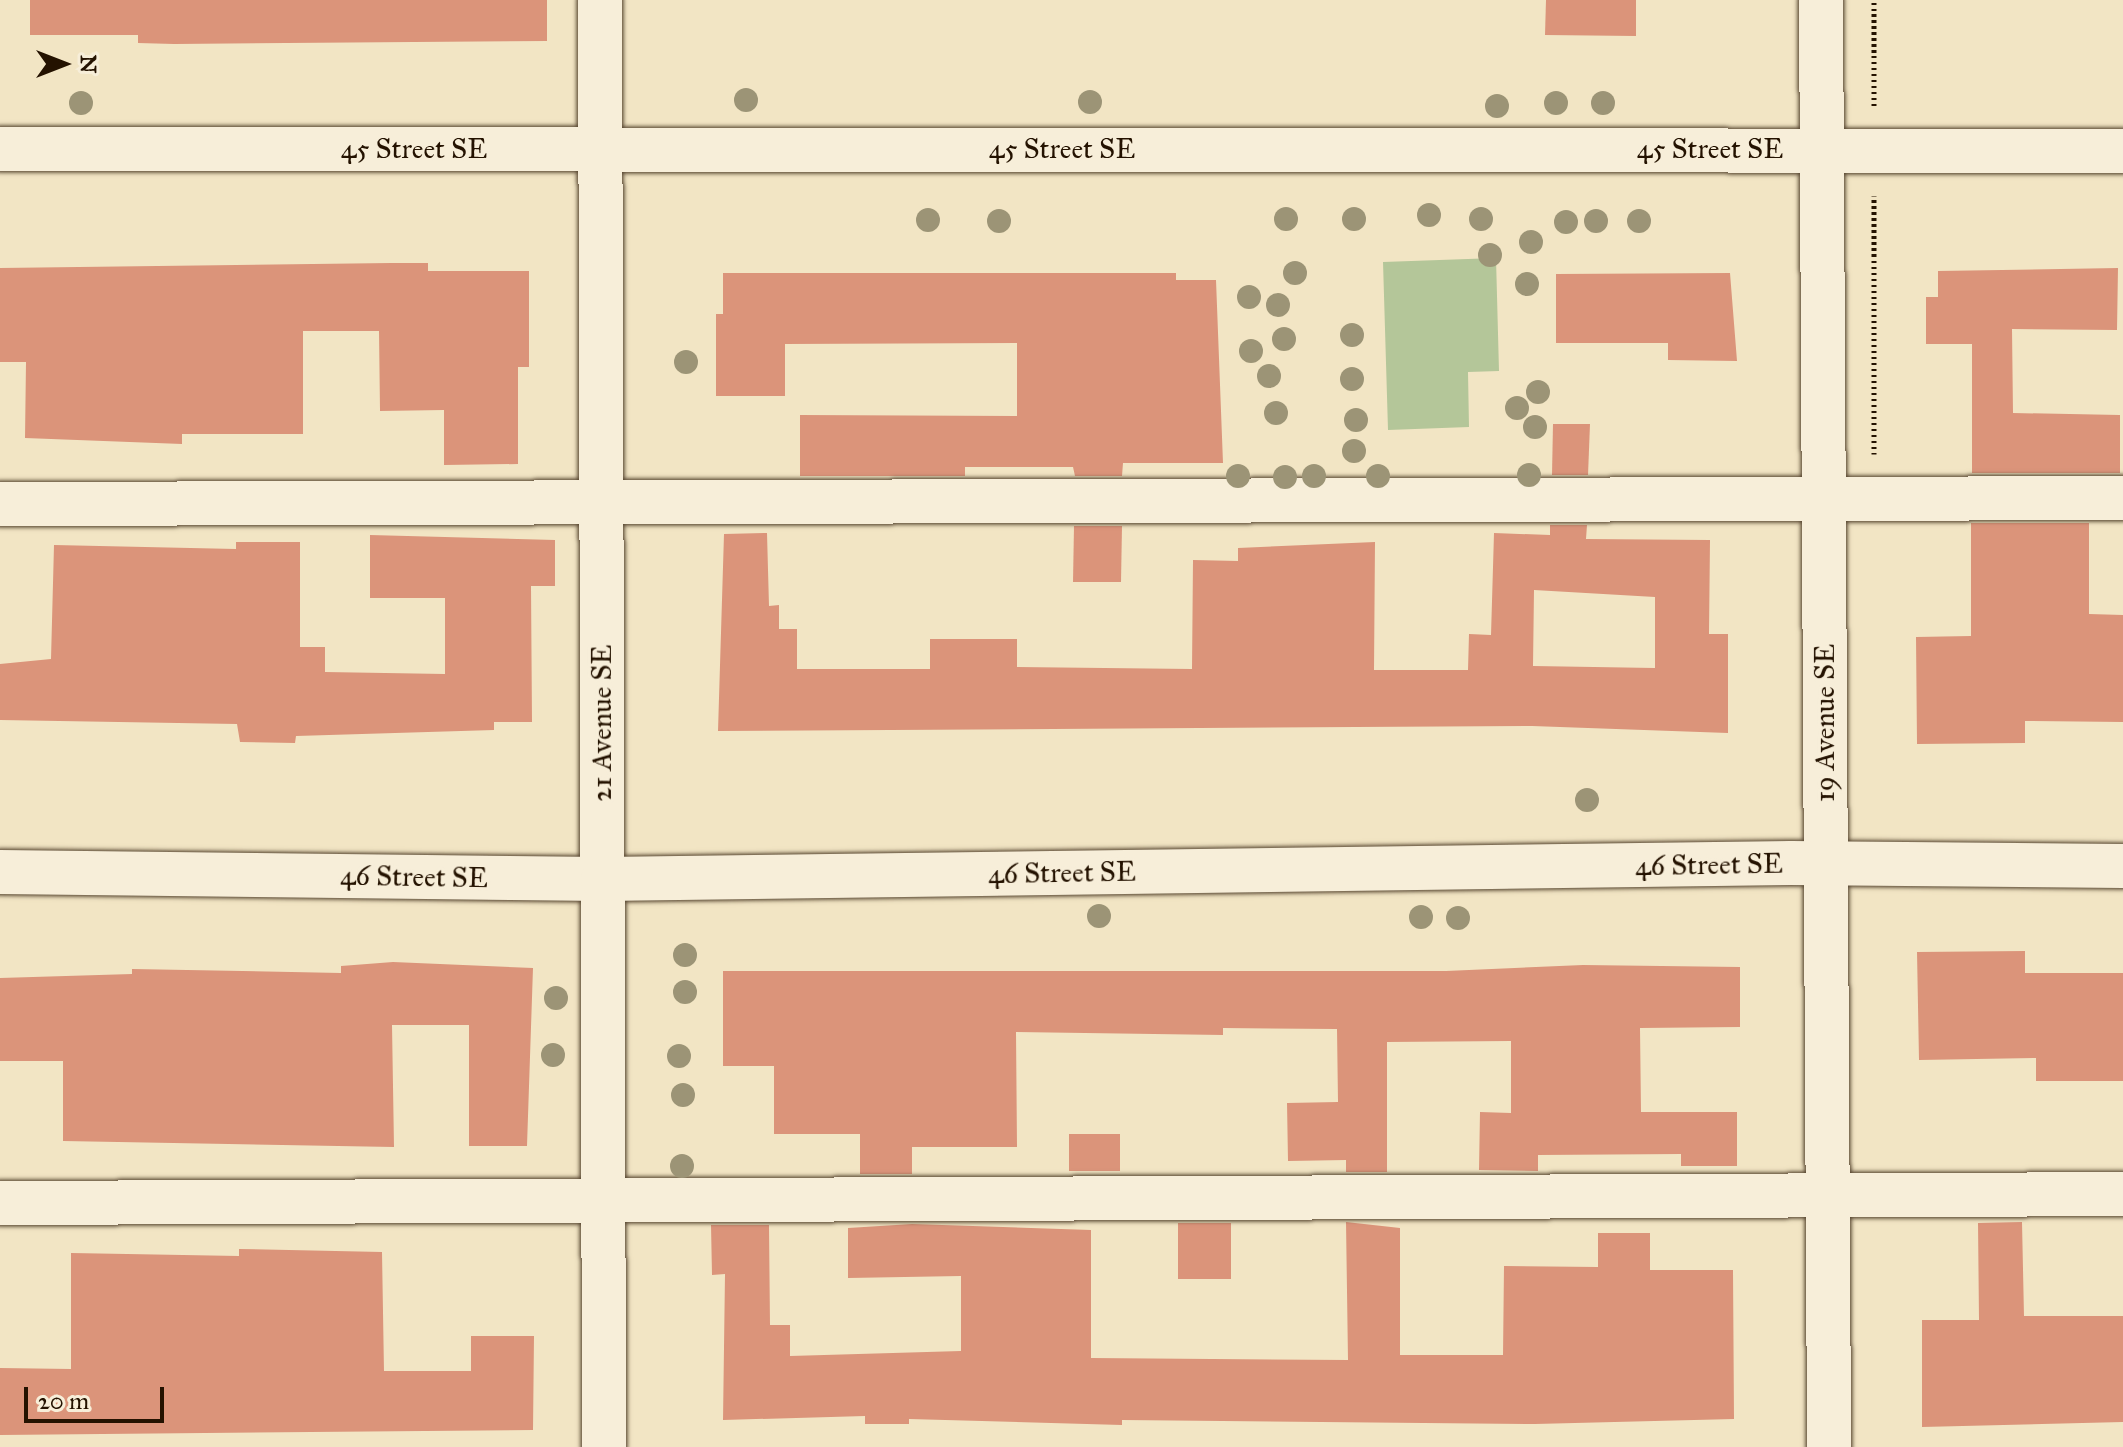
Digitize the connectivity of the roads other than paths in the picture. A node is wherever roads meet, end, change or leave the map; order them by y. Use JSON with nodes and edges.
{"nodes":[{"id":1,"x":600,"y":0,"type":"edge"},
{"id":2,"x":1821,"y":0,"type":"edge"},
{"id":3,"x":0,"y":149,"type":"edge"},
{"id":4,"x":601,"y":149,"type":"junction"},
{"id":5,"x":1822,"y":149,"type":"junction"},
{"id":6,"x":2123,"y":151,"type":"edge"},
{"id":7,"x":2123,"y":498,"type":"edge"},
{"id":8,"x":1824,"y":499,"type":"junction"},
{"id":9,"x":601,"y":502,"type":"junction"},
{"id":10,"x":0,"y":504,"type":"edge"},
{"id":11,"x":1826,"y":864,"type":"junction"},
{"id":12,"x":2123,"y":866,"type":"edge"},
{"id":13,"x":0,"y":872,"type":"edge"},
{"id":14,"x":603,"y":879,"type":"junction"},
{"id":15,"x":2123,"y":1194,"type":"edge"},
{"id":16,"x":1828,"y":1196,"type":"junction"},
{"id":17,"x":604,"y":1201,"type":"junction"},
{"id":18,"x":0,"y":1203,"type":"edge"},
{"id":19,"x":604,"y":1447,"type":"edge"},
{"id":20,"x":1829,"y":1447,"type":"edge"}],
"edges":[{"from":1,"to":4,"type":"street","name":"21 Avenue SE"},
{"from":2,"to":5,"type":"street","name":"19 Avenue SE"},
{"from":3,"to":4,"type":"street","name":"45 Street SE"},
{"from":4,"to":5,"type":"street","name":"45 Street SE"},
{"from":4,"to":9,"type":"street","name":"21 Avenue SE"},
{"from":5,"to":6,"type":"street","name":"45 Street SE"},
{"from":5,"to":8,"type":"street","name":"19 Avenue SE"},
{"from":7,"to":8,"type":"street"},
{"from":8,"to":9,"type":"street"},
{"from":8,"to":11,"type":"street","name":"19 Avenue SE"},
{"from":9,"to":10,"type":"street"},
{"from":9,"to":14,"type":"street","name":"21 Avenue SE"},
{"from":11,"to":12,"type":"street","name":"46 Street SE"},
{"from":11,"to":14,"type":"street","name":"46 Street SE"},
{"from":11,"to":16,"type":"street","name":"19 Avenue SE"},
{"from":13,"to":14,"type":"street","name":"46 Street SE"},
{"from":14,"to":17,"type":"street","name":"21 Avenue SE"},
{"from":15,"to":16,"type":"street"},
{"from":16,"to":17,"type":"street"},
{"from":16,"to":20,"type":"street","name":"19 Avenue SE"},
{"from":17,"to":18,"type":"street"},
{"from":17,"to":19,"type":"street","name":"21 Avenue SE"}]}
